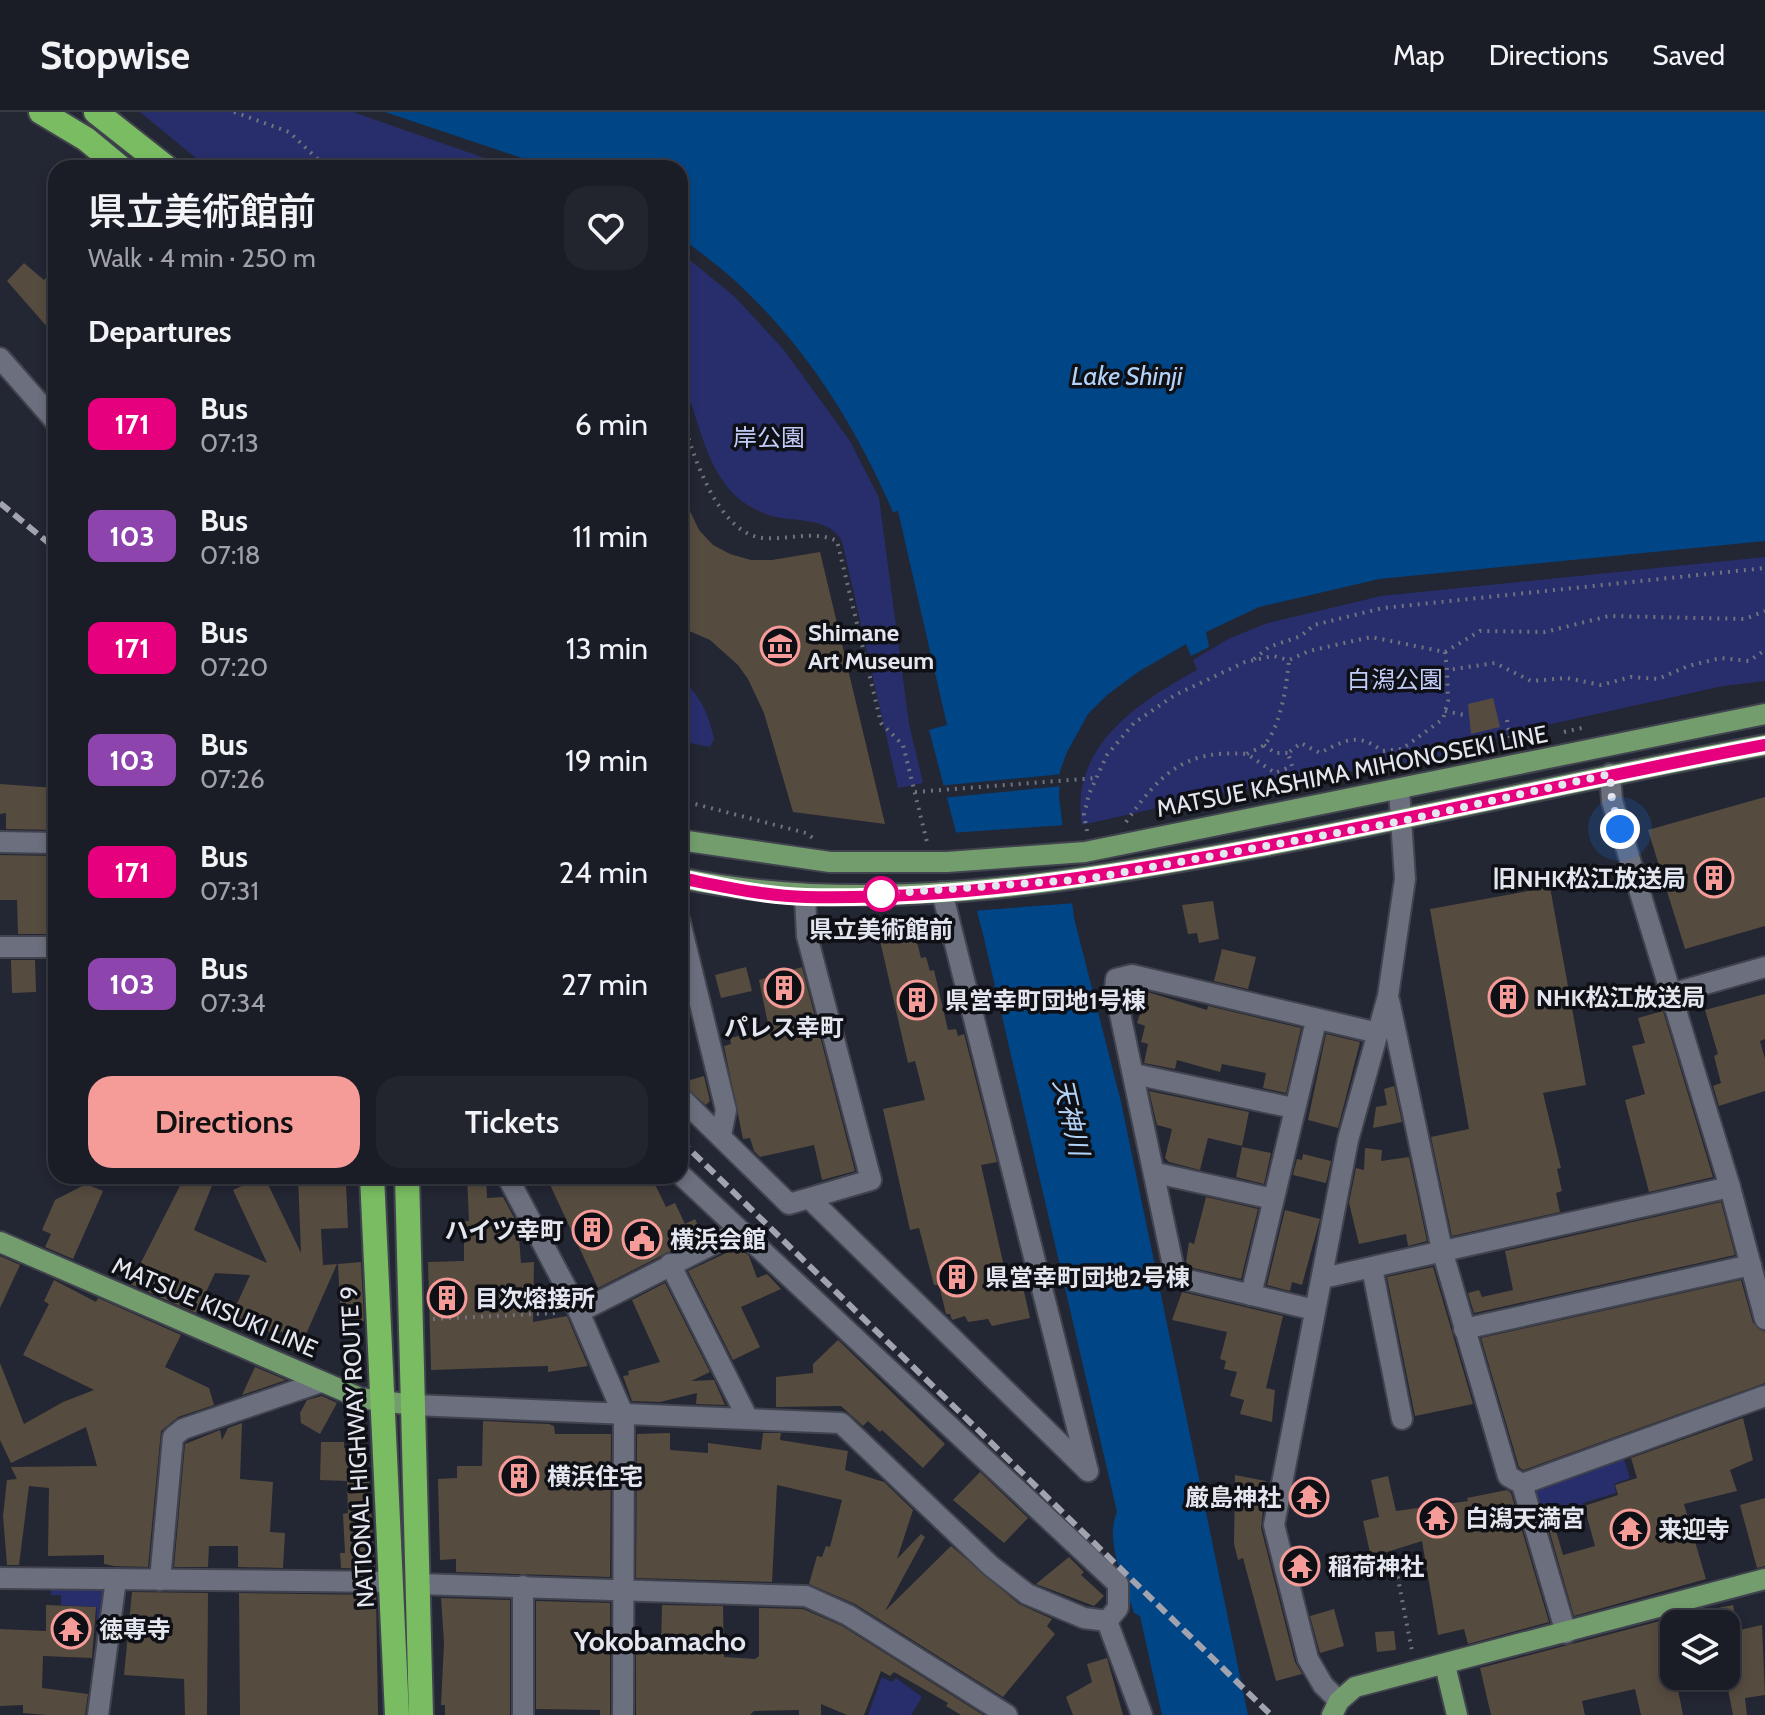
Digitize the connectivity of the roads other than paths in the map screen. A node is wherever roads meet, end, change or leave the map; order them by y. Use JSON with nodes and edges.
{"nodes":[{"id":1,"x":41,"y":112,"type":"edge"},
{"id":2,"x":96,"y":112,"type":"edge"},
{"id":3,"x":111,"y":160,"type":"edge"},
{"id":4,"x":157,"y":160,"type":"edge"},
{"id":5,"x":0,"y":358,"type":"edge"},
{"id":6,"x":48,"y":413,"type":"edge"},
{"id":7,"x":1765,"y":714,"type":"edge"},
{"id":8,"x":1765,"y":745,"type":"edge"},
{"id":9,"x":1610,"y":774,"type":"junction"},
{"id":10,"x":1398,"y":781,"type":"junction"},
{"id":11,"x":1402,"y":821,"type":"junction"},
{"id":12,"x":688,"y":841,"type":"edge"},
{"id":13,"x":0,"y":842,"type":"edge"},
{"id":14,"x":48,"y":843,"type":"edge"},
{"id":15,"x":688,"y":879,"type":"edge"},
{"id":16,"x":942,"y":892,"type":"junction"},
{"id":17,"x":805,"y":897,"type":"junction"},
{"id":18,"x":0,"y":947,"type":"edge"},
{"id":19,"x":48,"y":947,"type":"edge"},
{"id":20,"x":688,"y":955,"type":"edge"},
{"id":21,"x":1765,"y":967,"type":"edge"},
{"id":22,"x":1670,"y":994,"type":"junction"},
{"id":23,"x":1388,"y":996,"type":"junction"},
{"id":24,"x":1316,"y":1021,"type":"junction"},
{"id":25,"x":1378,"y":1033,"type":"junction"},
{"id":26,"x":1134,"y":1074,"type":"junction"},
{"id":27,"x":688,"y":1104,"type":"edge"},
{"id":28,"x":1293,"y":1108,"type":"junction"},
{"id":29,"x":721,"y":1135,"type":"junction"},
{"id":30,"x":1156,"y":1173,"type":"junction"},
{"id":31,"x":688,"y":1182,"type":"edge"},
{"id":32,"x":372,"y":1184,"type":"edge"},
{"id":33,"x":407,"y":1184,"type":"edge"},
{"id":34,"x":511,"y":1184,"type":"edge"},
{"id":35,"x":1730,"y":1187,"type":"junction"},
{"id":36,"x":810,"y":1199,"type":"junction"},
{"id":37,"x":1273,"y":1199,"type":"junction"},
{"id":38,"x":739,"y":1231,"type":"junction"},
{"id":39,"x":0,"y":1242,"type":"edge"},
{"id":40,"x":1442,"y":1250,"type":"junction"},
{"id":41,"x":670,"y":1264,"type":"junction"},
{"id":42,"x":1751,"y":1265,"type":"junction"},
{"id":43,"x":1372,"y":1268,"type":"junction"},
{"id":44,"x":1323,"y":1278,"type":"junction"},
{"id":45,"x":1251,"y":1295,"type":"junction"},
{"id":46,"x":1315,"y":1310,"type":"junction"},
{"id":47,"x":579,"y":1312,"type":"junction"},
{"id":48,"x":1765,"y":1319,"type":"edge"},
{"id":49,"x":1464,"y":1329,"type":"junction"},
{"id":50,"x":321,"y":1382,"type":"junction"},
{"id":51,"x":1765,"y":1396,"type":"edge"},
{"id":52,"x":385,"y":1401,"type":"junction"},
{"id":53,"x":413,"y":1405,"type":"junction"},
{"id":54,"x":624,"y":1416,"type":"junction"},
{"id":55,"x":748,"y":1419,"type":"junction"},
{"id":56,"x":1402,"y":1419,"type":"dead end"},
{"id":57,"x":1522,"y":1484,"type":"junction"},
{"id":58,"x":0,"y":1578,"type":"edge"},
{"id":59,"x":116,"y":1579,"type":"junction"},
{"id":60,"x":1765,"y":1579,"type":"edge"},
{"id":61,"x":160,"y":1580,"type":"junction"},
{"id":62,"x":392,"y":1582,"type":"junction"},
{"id":63,"x":417,"y":1584,"type":"junction"},
{"id":64,"x":523,"y":1586,"type":"junction"},
{"id":65,"x":626,"y":1591,"type":"junction"},
{"id":66,"x":1107,"y":1621,"type":"junction"},
{"id":67,"x":1566,"y":1633,"type":"junction"},
{"id":68,"x":1445,"y":1665,"type":"junction"},
{"id":69,"x":1336,"y":1708,"type":"edge"},
{"id":70,"x":98,"y":1715,"type":"edge"},
{"id":71,"x":397,"y":1715,"type":"edge"},
{"id":72,"x":421,"y":1715,"type":"edge"},
{"id":73,"x":523,"y":1715,"type":"edge"},
{"id":74,"x":623,"y":1715,"type":"edge"},
{"id":75,"x":1007,"y":1715,"type":"edge"},
{"id":76,"x":1142,"y":1715,"type":"edge"},
{"id":77,"x":1457,"y":1715,"type":"edge"}],
"edges":[{"from":1,"to":3,"type":"highway"},
{"from":2,"to":4,"type":"highway"},
{"from":5,"to":6,"type":"street"},
{"from":7,"to":10,"type":"main road","name":"MATSUE KASHIMA MIHONOSEKI LINE"},
{"from":8,"to":9,"type":"main road"},
{"from":9,"to":11,"type":"main road"},
{"from":9,"to":22,"type":"street"},
{"from":10,"to":11,"type":"street"},
{"from":10,"to":12,"type":"main road","name":"MATSUE KASHIMA MIHONOSEKI LINE"},
{"from":11,"to":16,"type":"main road"},
{"from":11,"to":23,"type":"street"},
{"from":13,"to":14,"type":"street"},
{"from":15,"to":17,"type":"main road"},
{"from":16,"to":17,"type":"main road"},
{"from":16,"to":36,"type":"street"},
{"from":17,"to":36,"type":"street"},
{"from":18,"to":19,"type":"street"},
{"from":20,"to":29,"type":"street"},
{"from":21,"to":22,"type":"street"},
{"from":22,"to":35,"type":"street"},
{"from":23,"to":25,"type":"street"},
{"from":23,"to":40,"type":"street"},
{"from":24,"to":25,"type":"street"},
{"from":24,"to":26,"type":"street"},
{"from":24,"to":28,"type":"street"},
{"from":25,"to":44,"type":"street"},
{"from":26,"to":28,"type":"street"},
{"from":26,"to":30,"type":"street"},
{"from":27,"to":29,"type":"street"},
{"from":28,"to":37,"type":"street"},
{"from":29,"to":36,"type":"street"},
{"from":30,"to":37,"type":"street"},
{"from":30,"to":45,"type":"street"},
{"from":31,"to":38,"type":"street"},
{"from":32,"to":52,"type":"highway","name":"NATIONAL HIGHWAY ROUTE 9"},
{"from":33,"to":53,"type":"highway"},
{"from":34,"to":47,"type":"street"},
{"from":35,"to":40,"type":"street"},
{"from":35,"to":42,"type":"street"},
{"from":37,"to":45,"type":"street"},
{"from":38,"to":41,"type":"street"},
{"from":38,"to":66,"type":"street"},
{"from":39,"to":50,"type":"main road","name":"MATSUE KISUKI LINE"},
{"from":40,"to":43,"type":"street"},
{"from":40,"to":49,"type":"street"},
{"from":41,"to":47,"type":"street"},
{"from":41,"to":55,"type":"street"},
{"from":42,"to":48,"type":"street"},
{"from":42,"to":49,"type":"street"},
{"from":43,"to":44,"type":"street"},
{"from":43,"to":56,"type":"street"},
{"from":44,"to":46,"type":"street"},
{"from":45,"to":46,"type":"street"},
{"from":46,"to":69,"type":"street"},
{"from":47,"to":54,"type":"street"},
{"from":49,"to":57,"type":"street"},
{"from":50,"to":52,"type":"main road","name":"MATSUE KISUKI LINE"},
{"from":50,"to":61,"type":"street"},
{"from":51,"to":57,"type":"street"},
{"from":52,"to":53,"type":"main road","name":"MATSUE KISUKI LINE"},
{"from":52,"to":62,"type":"highway","name":"NATIONAL HIGHWAY ROUTE 9"},
{"from":53,"to":54,"type":"street"},
{"from":53,"to":63,"type":"highway"},
{"from":54,"to":55,"type":"street"},
{"from":54,"to":65,"type":"street"},
{"from":55,"to":66,"type":"street"},
{"from":57,"to":67,"type":"street"},
{"from":58,"to":59,"type":"street"},
{"from":59,"to":61,"type":"street"},
{"from":59,"to":70,"type":"street"},
{"from":60,"to":67,"type":"main road"},
{"from":61,"to":62,"type":"street"},
{"from":62,"to":71,"type":"highway","name":"NATIONAL HIGHWAY ROUTE 9"},
{"from":63,"to":64,"type":"street"},
{"from":63,"to":72,"type":"highway"},
{"from":64,"to":65,"type":"street"},
{"from":64,"to":73,"type":"street"},
{"from":65,"to":74,"type":"street"},
{"from":65,"to":75,"type":"street"},
{"from":66,"to":76,"type":"street"},
{"from":67,"to":68,"type":"main road"},
{"from":68,"to":69,"type":"main road"},
{"from":68,"to":77,"type":"main road"}]}
